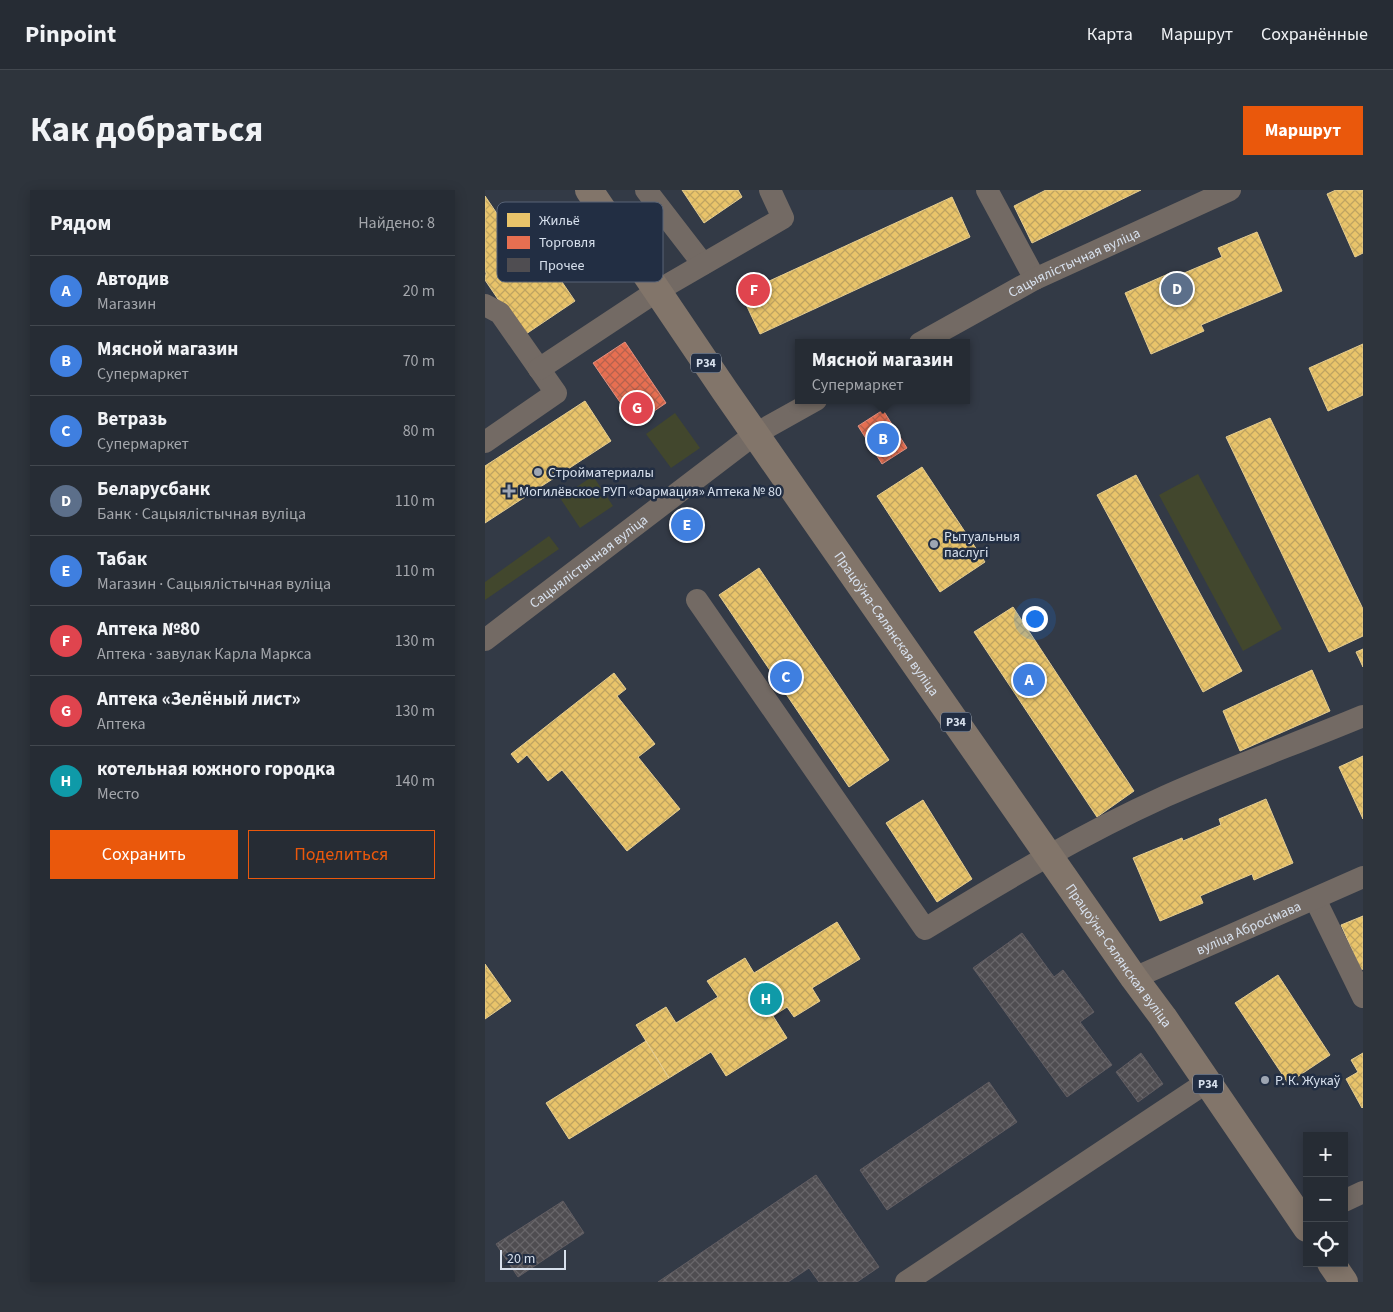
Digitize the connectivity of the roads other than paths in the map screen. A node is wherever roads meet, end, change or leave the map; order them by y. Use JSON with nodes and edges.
{"nodes":[{"id":1,"x":589,"y":190,"type":"edge"},
{"id":2,"x":646,"y":190,"type":"edge"},
{"id":3,"x":770,"y":190,"type":"edge"},
{"id":4,"x":987,"y":190,"type":"edge"},
{"id":5,"x":1230,"y":190,"type":"edge"},
{"id":6,"x":597,"y":202,"type":"edge"},
{"id":7,"x":655,"y":202,"type":"edge"},
{"id":8,"x":663,"y":212,"type":"edge"},
{"id":9,"x":703,"y":264,"type":"junction"},
{"id":10,"x":1035,"y":279,"type":"junction"},
{"id":11,"x":651,"y":282,"type":"edge"},
{"id":12,"x":657,"y":291,"type":"junction"},
{"id":13,"x":485,"y":305,"type":"edge"},
{"id":14,"x":927,"y":339,"type":"edge"},
{"id":15,"x":539,"y":369,"type":"junction"},
{"id":16,"x":809,"y":404,"type":"edge"},
{"id":17,"x":755,"y":434,"type":"junction"},
{"id":18,"x":485,"y":442,"type":"edge"},
{"id":19,"x":697,"y":600,"type":"dead end"},
{"id":20,"x":485,"y":640,"type":"edge"},
{"id":21,"x":1363,"y":716,"type":"edge"},
{"id":22,"x":1049,"y":855,"type":"junction"},
{"id":23,"x":1363,"y":878,"type":"edge"},
{"id":24,"x":1315,"y":899,"type":"junction"},
{"id":25,"x":1134,"y":978,"type":"junction"},
{"id":26,"x":1363,"y":997,"type":"edge"},
{"id":27,"x":1207,"y":1082,"type":"junction"},
{"id":28,"x":1363,"y":1192,"type":"edge"},
{"id":29,"x":1348,"y":1199,"type":"edge"},
{"id":30,"x":1304,"y":1222,"type":"edge"},
{"id":31,"x":1334,"y":1267,"type":"edge"},
{"id":32,"x":906,"y":1282,"type":"edge"},
{"id":33,"x":1344,"y":1282,"type":"edge"}],
"edges":[{"from":1,"to":6,"type":"main road","name":"Працоўна-Сялянская вуліца","number":"Р34"},
{"from":2,"to":7,"type":"street"},
{"from":3,"to":9,"type":"street"},
{"from":4,"to":10,"type":"street"},
{"from":5,"to":10,"type":"street","name":"Сацыялістычная вуліца"},
{"from":8,"to":9,"type":"street"},
{"from":9,"to":12,"type":"street"},
{"from":10,"to":14,"type":"street","name":"Сацыялістычная вуліца"},
{"from":11,"to":12,"type":"main road","name":"Працоўна-Сялянская вуліца","number":"Р34"},
{"from":12,"to":15,"type":"street"},
{"from":12,"to":17,"type":"main road","name":"Працоўна-Сялянская вуліца","number":"Р34"},
{"from":13,"to":15,"type":"street"},
{"from":15,"to":18,"type":"street"},
{"from":16,"to":17,"type":"street","name":"Сацыялістычная вуліца"},
{"from":17,"to":20,"type":"street","name":"Сацыялістычная вуліца"},
{"from":17,"to":22,"type":"main road","name":"Працоўна-Сялянская вуліца","number":"Р34"},
{"from":19,"to":22,"type":"street"},
{"from":21,"to":22,"type":"street"},
{"from":22,"to":25,"type":"main road","name":"Працоўна-Сялянская вуліца","number":"Р34"},
{"from":23,"to":24,"type":"street","name":"вуліца Абросімава"},
{"from":24,"to":25,"type":"street","name":"вуліца Абросімава"},
{"from":24,"to":26,"type":"street"},
{"from":25,"to":27,"type":"main road","name":"Працоўна-Сялянская вуліца","number":"Р34"},
{"from":27,"to":30,"type":"main road","name":"Працоўна-Сялянская вуліца","number":"Р34"},
{"from":27,"to":32,"type":"street"},
{"from":28,"to":29,"type":"street"},
{"from":31,"to":33,"type":"main road"}]}
